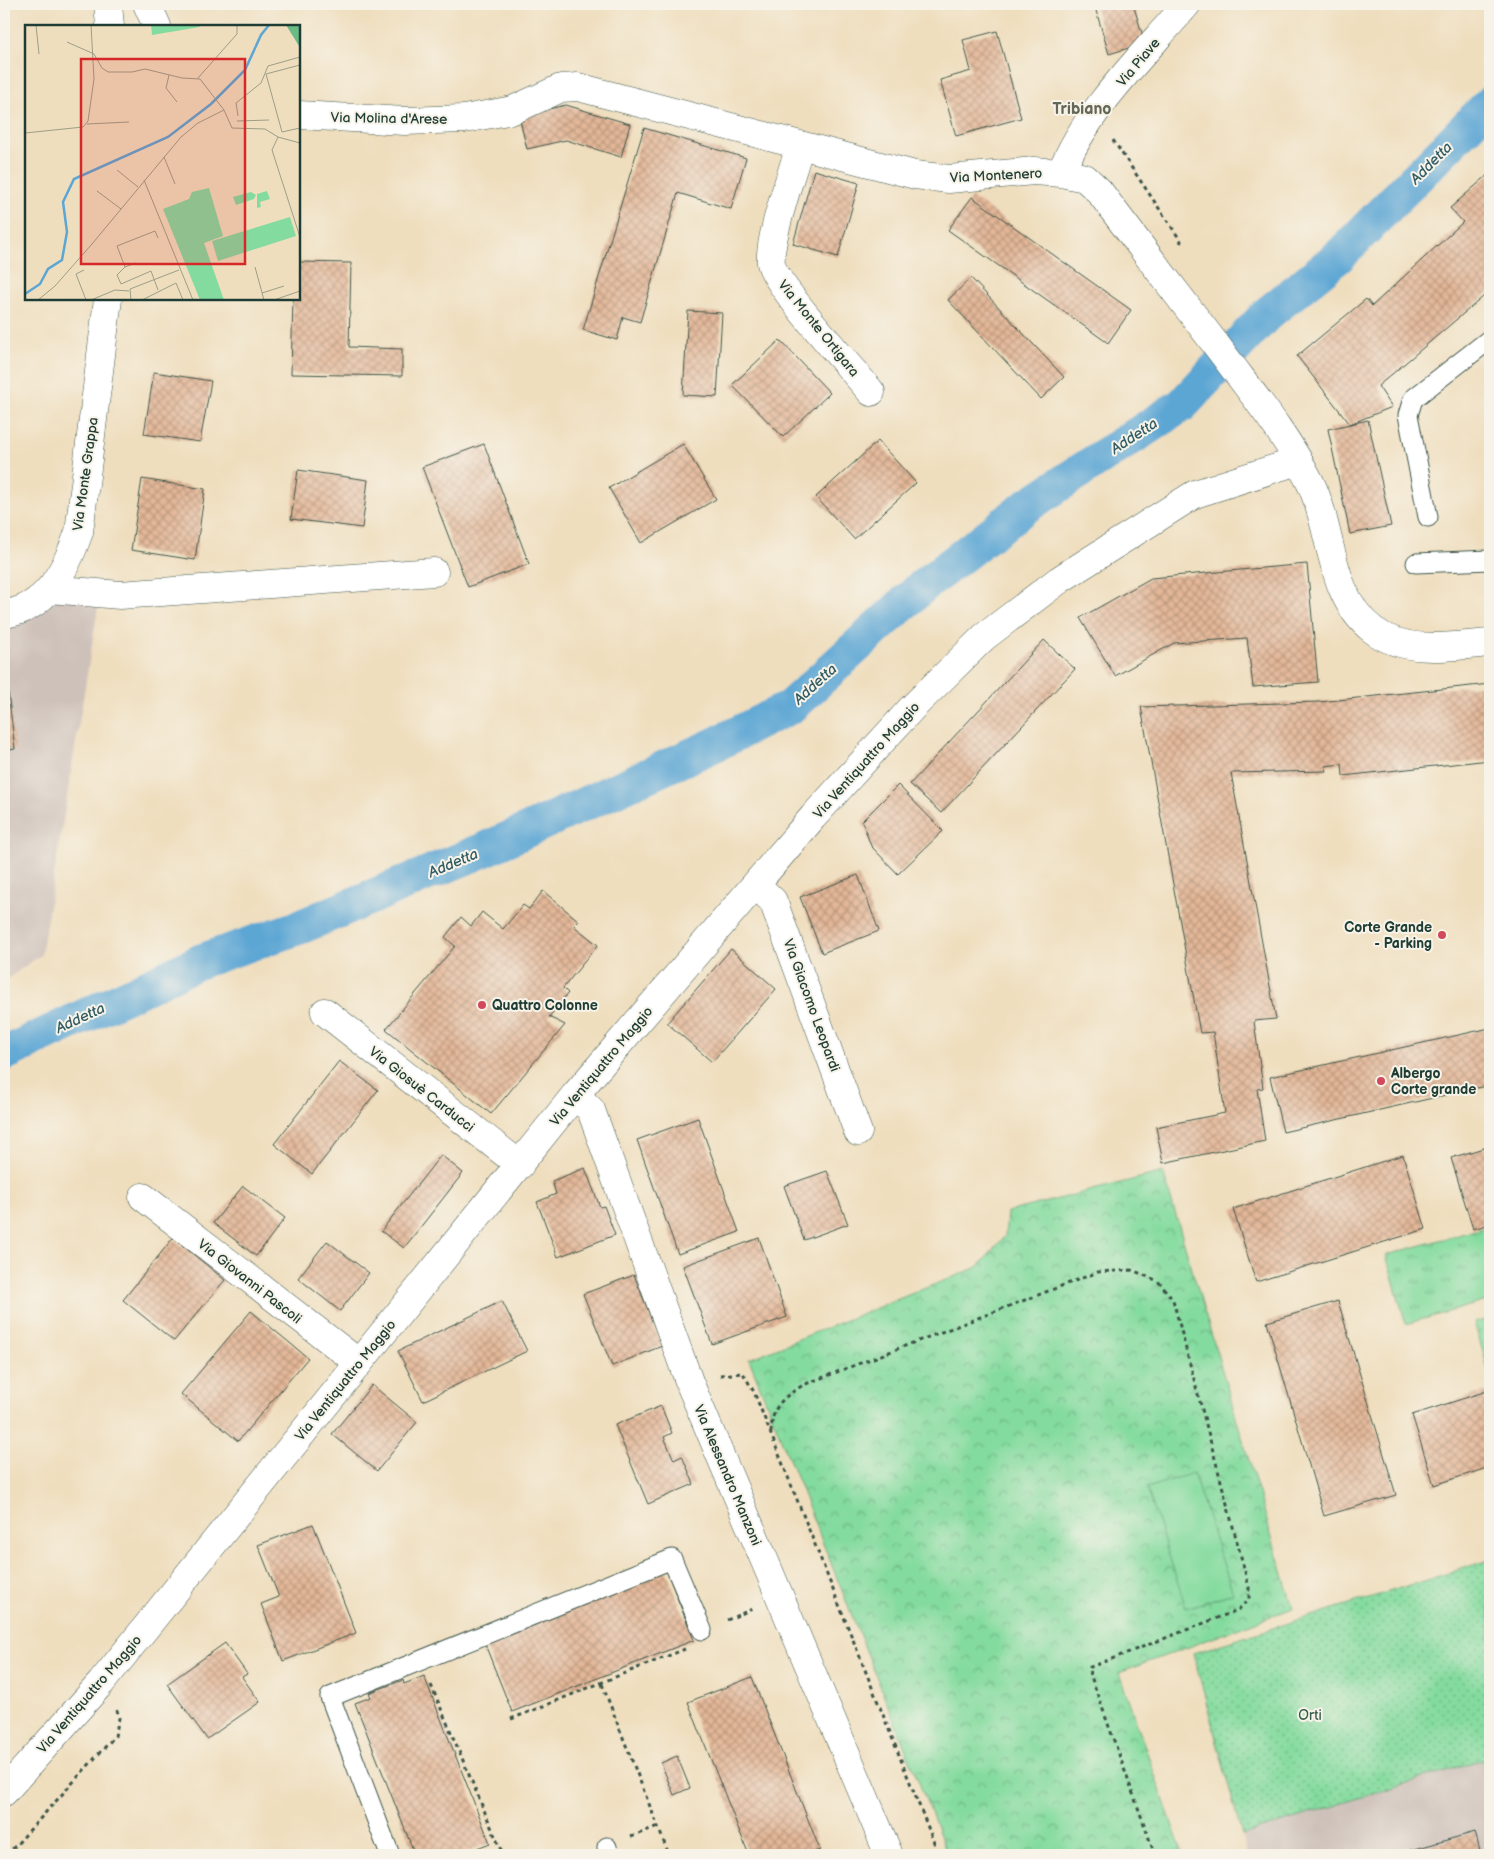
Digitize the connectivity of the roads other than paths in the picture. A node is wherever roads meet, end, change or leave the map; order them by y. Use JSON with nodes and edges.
{"nodes":[{"id":1,"x":108,"y":4,"type":"edge"},
{"id":2,"x":147,"y":4,"type":"edge"},
{"id":3,"x":1187,"y":4,"type":"edge"},
{"id":4,"x":110,"y":25,"type":"edge"},
{"id":5,"x":157,"y":25,"type":"edge"},
{"id":6,"x":622,"y":98,"type":"joint"},
{"id":7,"x":300,"y":115,"type":"edge"},
{"id":8,"x":800,"y":145,"type":"junction"},
{"id":9,"x":1061,"y":173,"type":"junction"},
{"id":10,"x":108,"y":300,"type":"edge"},
{"id":11,"x":1490,"y":338,"type":"edge"},
{"id":12,"x":871,"y":392,"type":"dead end"},
{"id":13,"x":1298,"y":461,"type":"junction"},
{"id":14,"x":1428,"y":517,"type":"dead end"},
{"id":15,"x":1490,"y":560,"type":"edge"},
{"id":16,"x":1416,"y":563,"type":"dead end"},
{"id":17,"x":434,"y":572,"type":"dead end"},
{"id":18,"x":50,"y":589,"type":"junction"},
{"id":19,"x":4,"y":614,"type":"edge"},
{"id":20,"x":1490,"y":643,"type":"edge"},
{"id":21,"x":756,"y":885,"type":"junction"},
{"id":22,"x":325,"y":1012,"type":"dead end"},
{"id":23,"x":575,"y":1095,"type":"junction"},
{"id":24,"x":858,"y":1132,"type":"dead end"},
{"id":25,"x":520,"y":1165,"type":"junction"},
{"id":26,"x":143,"y":1197,"type":"dead end"},
{"id":27,"x":359,"y":1364,"type":"junction"},
{"id":28,"x":702,"y":1630,"type":"dead end"},
{"id":29,"x":4,"y":1792,"type":"edge"},
{"id":30,"x":390,"y":1855,"type":"edge"},
{"id":31,"x":889,"y":1855,"type":"edge"}],
"edges":[{"from":1,"to":4,"type":"street"},
{"from":2,"to":5,"type":"street"},
{"from":3,"to":9,"type":"street","name":"Via Piave"},
{"from":6,"to":7,"type":"street","name":"Via Molina d'Arese"},
{"from":6,"to":8,"type":"street","name":"Via Montenero"},
{"from":8,"to":9,"type":"street","name":"Via Montenero"},
{"from":8,"to":12,"type":"street","name":"Via Monte Ortigara"},
{"from":9,"to":13,"type":"street","name":"Via Montenero"},
{"from":10,"to":18,"type":"street","name":"Via Monte Grappa"},
{"from":11,"to":14,"type":"lane"},
{"from":13,"to":20,"type":"street","name":"Via Montenero"},
{"from":13,"to":21,"type":"street","name":"Via Ventiquattro Maggio"},
{"from":15,"to":16,"type":"lane"},
{"from":17,"to":18,"type":"street"},
{"from":18,"to":19,"type":"street","name":"Via Monte Grappa"},
{"from":21,"to":23,"type":"street","name":"Via Ventiquattro Maggio"},
{"from":21,"to":24,"type":"street","name":"Via Giacomo Leopardi"},
{"from":22,"to":25,"type":"street","name":"Via Giosuè Carducci"},
{"from":23,"to":25,"type":"street","name":"Via Ventiquattro Maggio"},
{"from":23,"to":31,"type":"street","name":"Via Alessandro Manzoni"},
{"from":25,"to":27,"type":"street","name":"Via Ventiquattro Maggio"},
{"from":26,"to":27,"type":"street","name":"Via Giovanni Pascoli"},
{"from":27,"to":29,"type":"street","name":"Via Ventiquattro Maggio"},
{"from":28,"to":30,"type":"lane"}]}
